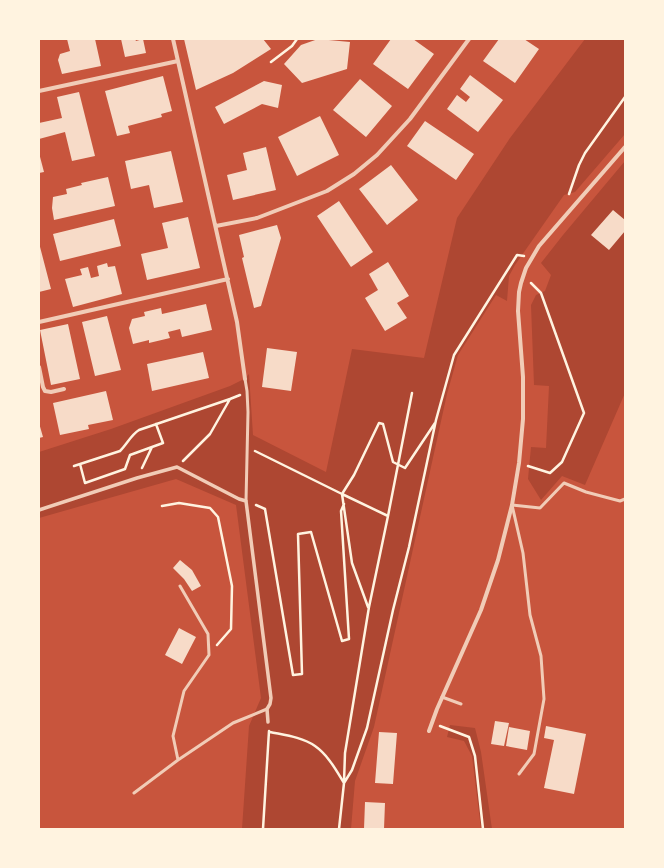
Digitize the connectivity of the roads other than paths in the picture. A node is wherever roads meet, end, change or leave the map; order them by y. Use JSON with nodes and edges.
{"nodes":[{"id":1,"x":173,"y":39,"type":"edge"},
{"id":2,"x":469,"y":39,"type":"edge"},
{"id":3,"x":178,"y":61,"type":"junction"},
{"id":4,"x":39,"y":91,"type":"edge"},
{"id":5,"x":625,"y":147,"type":"edge"},
{"id":6,"x":216,"y":226,"type":"junction"},
{"id":7,"x":228,"y":279,"type":"junction"},
{"id":8,"x":39,"y":322,"type":"edge"},
{"id":9,"x":39,"y":367,"type":"edge"},
{"id":10,"x":244,"y":380,"type":"joint"},
{"id":11,"x":64,"y":389,"type":"dead end"},
{"id":12,"x":625,"y":499,"type":"edge"},
{"id":13,"x":246,"y":501,"type":"junction"},
{"id":14,"x":512,"y":505,"type":"junction"},
{"id":15,"x":39,"y":510,"type":"edge"},
{"id":16,"x":180,"y":586,"type":"dead end"},
{"id":17,"x":442,"y":697,"type":"junction"},
{"id":18,"x":460,"y":704,"type":"dead end"},
{"id":19,"x":267,"y":709,"type":"junction"},
{"id":20,"x":268,"y":722,"type":"road end"},
{"id":21,"x":429,"y":731,"type":"dead end"},
{"id":22,"x":178,"y":760,"type":"junction"},
{"id":23,"x":519,"y":774,"type":"dead end"},
{"id":24,"x":134,"y":794,"type":"dead end"}],
"edges":[{"from":1,"to":3,"type":"street"},
{"from":2,"to":6,"type":"street"},
{"from":3,"to":4,"type":"street"},
{"from":3,"to":6,"type":"street"},
{"from":5,"to":14,"type":"street"},
{"from":6,"to":7,"type":"street"},
{"from":7,"to":8,"type":"street"},
{"from":7,"to":10,"type":"street"},
{"from":9,"to":11,"type":"street"},
{"from":10,"to":13,"type":"lane"},
{"from":12,"to":14,"type":"lane"},
{"from":13,"to":15,"type":"street"},
{"from":13,"to":19,"type":"street"},
{"from":14,"to":17,"type":"street"},
{"from":14,"to":23,"type":"lane"},
{"from":16,"to":22,"type":"lane"},
{"from":17,"to":18,"type":"lane"},
{"from":17,"to":21,"type":"street"},
{"from":19,"to":20,"type":"street"},
{"from":19,"to":22,"type":"lane"},
{"from":22,"to":24,"type":"lane"}]}
